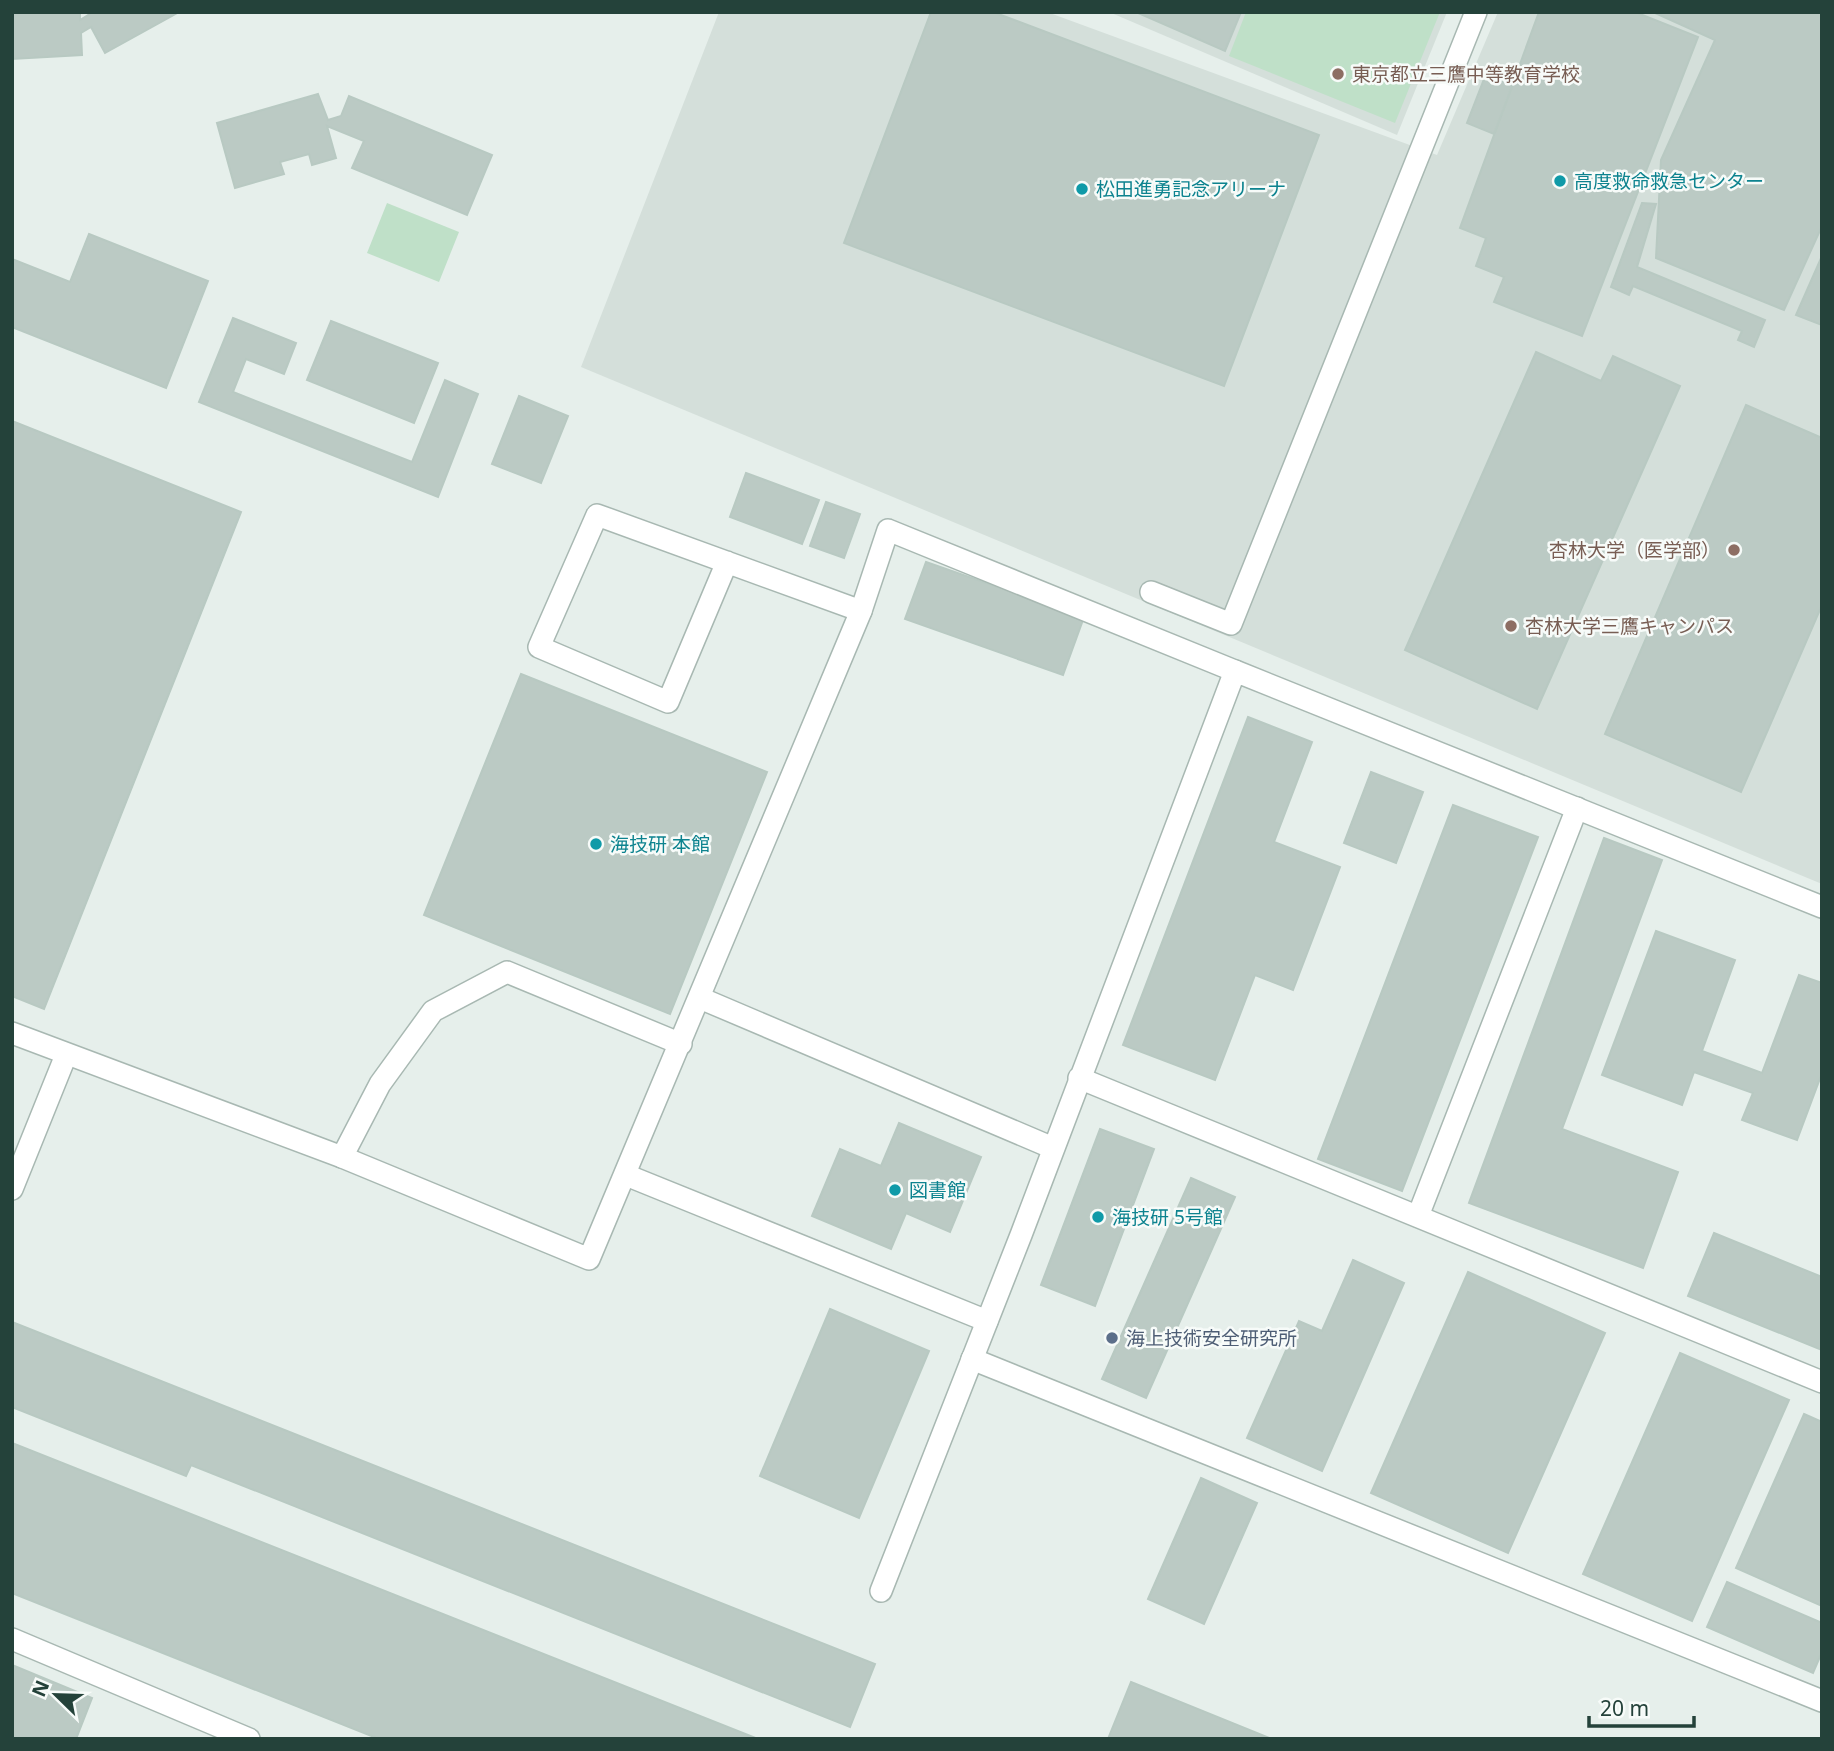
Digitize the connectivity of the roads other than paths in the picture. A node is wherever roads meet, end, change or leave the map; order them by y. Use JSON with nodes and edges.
{"nodes":[{"id":1,"x":1476,"y":12,"type":"edge"},
{"id":2,"x":727,"y":562,"type":"junction"},
{"id":3,"x":1150,"y":592,"type":"dead end"},
{"id":4,"x":861,"y":611,"type":"junction"},
{"id":5,"x":1235,"y":671,"type":"junction"},
{"id":6,"x":1577,"y":807,"type":"junction"},
{"id":7,"x":1822,"y":907,"type":"edge"},
{"id":8,"x":700,"y":998,"type":"junction"},
{"id":9,"x":12,"y":1033,"type":"edge"},
{"id":10,"x":681,"y":1044,"type":"junction"},
{"id":11,"x":66,"y":1055,"type":"junction"},
{"id":12,"x":1080,"y":1078,"type":"junction"},
{"id":13,"x":1053,"y":1148,"type":"junction"},
{"id":14,"x":342,"y":1157,"type":"junction"},
{"id":15,"x":626,"y":1175,"type":"junction"},
{"id":16,"x":12,"y":1189,"type":"edge"},
{"id":17,"x":1418,"y":1216,"type":"junction"},
{"id":18,"x":987,"y":1321,"type":"junction"},
{"id":19,"x":972,"y":1359,"type":"junction"},
{"id":20,"x":1822,"y":1382,"type":"edge"},
{"id":21,"x":881,"y":1591,"type":"dead end"},
{"id":22,"x":12,"y":1639,"type":"edge"},
{"id":23,"x":1822,"y":1700,"type":"edge"},
{"id":24,"x":250,"y":1739,"type":"edge"}],
"edges":[{"from":1,"to":3,"type":"street"},
{"from":2,"to":2,"type":"street"},
{"from":2,"to":4,"type":"street"},
{"from":4,"to":5,"type":"street"},
{"from":4,"to":8,"type":"street"},
{"from":5,"to":6,"type":"street"},
{"from":5,"to":12,"type":"street"},
{"from":6,"to":7,"type":"street"},
{"from":6,"to":17,"type":"street"},
{"from":8,"to":10,"type":"street"},
{"from":8,"to":13,"type":"street"},
{"from":9,"to":11,"type":"street"},
{"from":10,"to":14,"type":"street"},
{"from":10,"to":15,"type":"street"},
{"from":11,"to":14,"type":"street"},
{"from":11,"to":16,"type":"street"},
{"from":12,"to":13,"type":"street"},
{"from":12,"to":17,"type":"street"},
{"from":13,"to":18,"type":"street"},
{"from":14,"to":15,"type":"street"},
{"from":15,"to":18,"type":"street"},
{"from":17,"to":20,"type":"street"},
{"from":18,"to":19,"type":"street"},
{"from":19,"to":21,"type":"street"},
{"from":19,"to":23,"type":"street"},
{"from":22,"to":24,"type":"street"}]}
